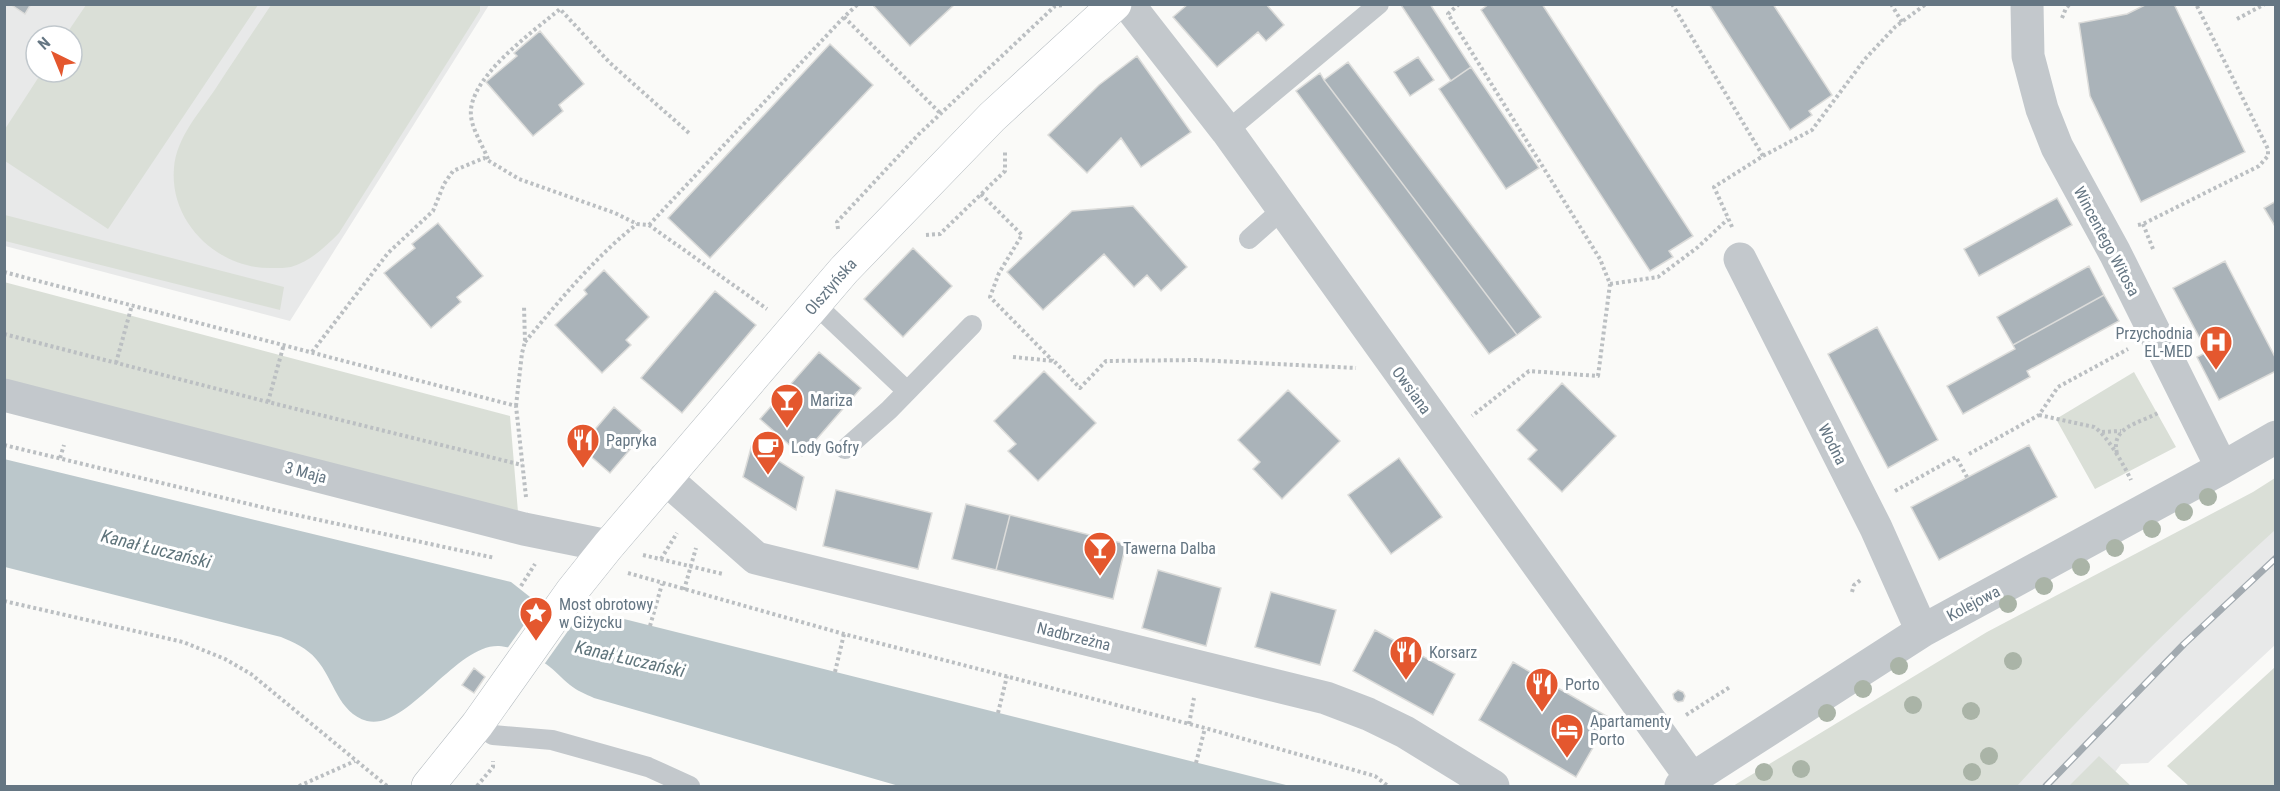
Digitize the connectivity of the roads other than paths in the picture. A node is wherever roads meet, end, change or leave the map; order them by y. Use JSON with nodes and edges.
{"nodes":[{"id":1,"x":1115,"y":4,"type":"edge"},
{"id":2,"x":1128,"y":4,"type":"edge"},
{"id":3,"x":1378,"y":4,"type":"edge"},
{"id":4,"x":2028,"y":4,"type":"edge"},
{"id":5,"x":1227,"y":131,"type":"junction"},
{"id":6,"x":1283,"y":209,"type":"junction"},
{"id":7,"x":1249,"y":239,"type":"dead end"},
{"id":8,"x":1740,"y":259,"type":"dead end"},
{"id":9,"x":815,"y":304,"type":"junction"},
{"id":10,"x":972,"y":326,"type":"dead end"},
{"id":11,"x":908,"y":391,"type":"junction"},
{"id":12,"x":4,"y":394,"type":"edge"},
{"id":13,"x":2276,"y":437,"type":"edge"},
{"id":14,"x":845,"y":449,"type":"dead end"},
{"id":15,"x":2222,"y":468,"type":"junction"},
{"id":16,"x":665,"y":478,"type":"junction"},
{"id":17,"x":608,"y":546,"type":"junction"},
{"id":18,"x":1922,"y":631,"type":"junction"},
{"id":19,"x":477,"y":725,"type":"junction"},
{"id":20,"x":1686,"y":783,"type":"edge"},
{"id":21,"x":428,"y":786,"type":"edge"},
{"id":22,"x":690,"y":786,"type":"edge"},
{"id":23,"x":1493,"y":786,"type":"edge"}],
"edges":[{"from":1,"to":9,"type":"street","name":"Olsztyńska"},
{"from":2,"to":5,"type":"street","name":"Owsiana"},
{"from":3,"to":5,"type":"lane"},
{"from":4,"to":15,"type":"street","name":"Wincentego Witosa"},
{"from":5,"to":6,"type":"street","name":"Owsiana"},
{"from":6,"to":7,"type":"lane"},
{"from":6,"to":20,"type":"street","name":"Owsiana"},
{"from":8,"to":18,"type":"street","name":"Wodna"},
{"from":9,"to":11,"type":"lane"},
{"from":9,"to":16,"type":"street","name":"Olsztyńska"},
{"from":10,"to":11,"type":"lane"},
{"from":11,"to":14,"type":"lane"},
{"from":12,"to":17,"type":"street","name":"3 Maja"},
{"from":13,"to":15,"type":"street","name":"Kolejowa"},
{"from":15,"to":18,"type":"street","name":"Kolejowa"},
{"from":16,"to":17,"type":"street","name":"Olsztyńska"},
{"from":16,"to":23,"type":"street","name":"Nadbrzeżna"},
{"from":17,"to":19,"type":"street","name":"Olsztyńska"},
{"from":18,"to":20,"type":"street","name":"Kolejowa"},
{"from":19,"to":21,"type":"street","name":"Olsztyńska"},
{"from":19,"to":22,"type":"lane"}]}
